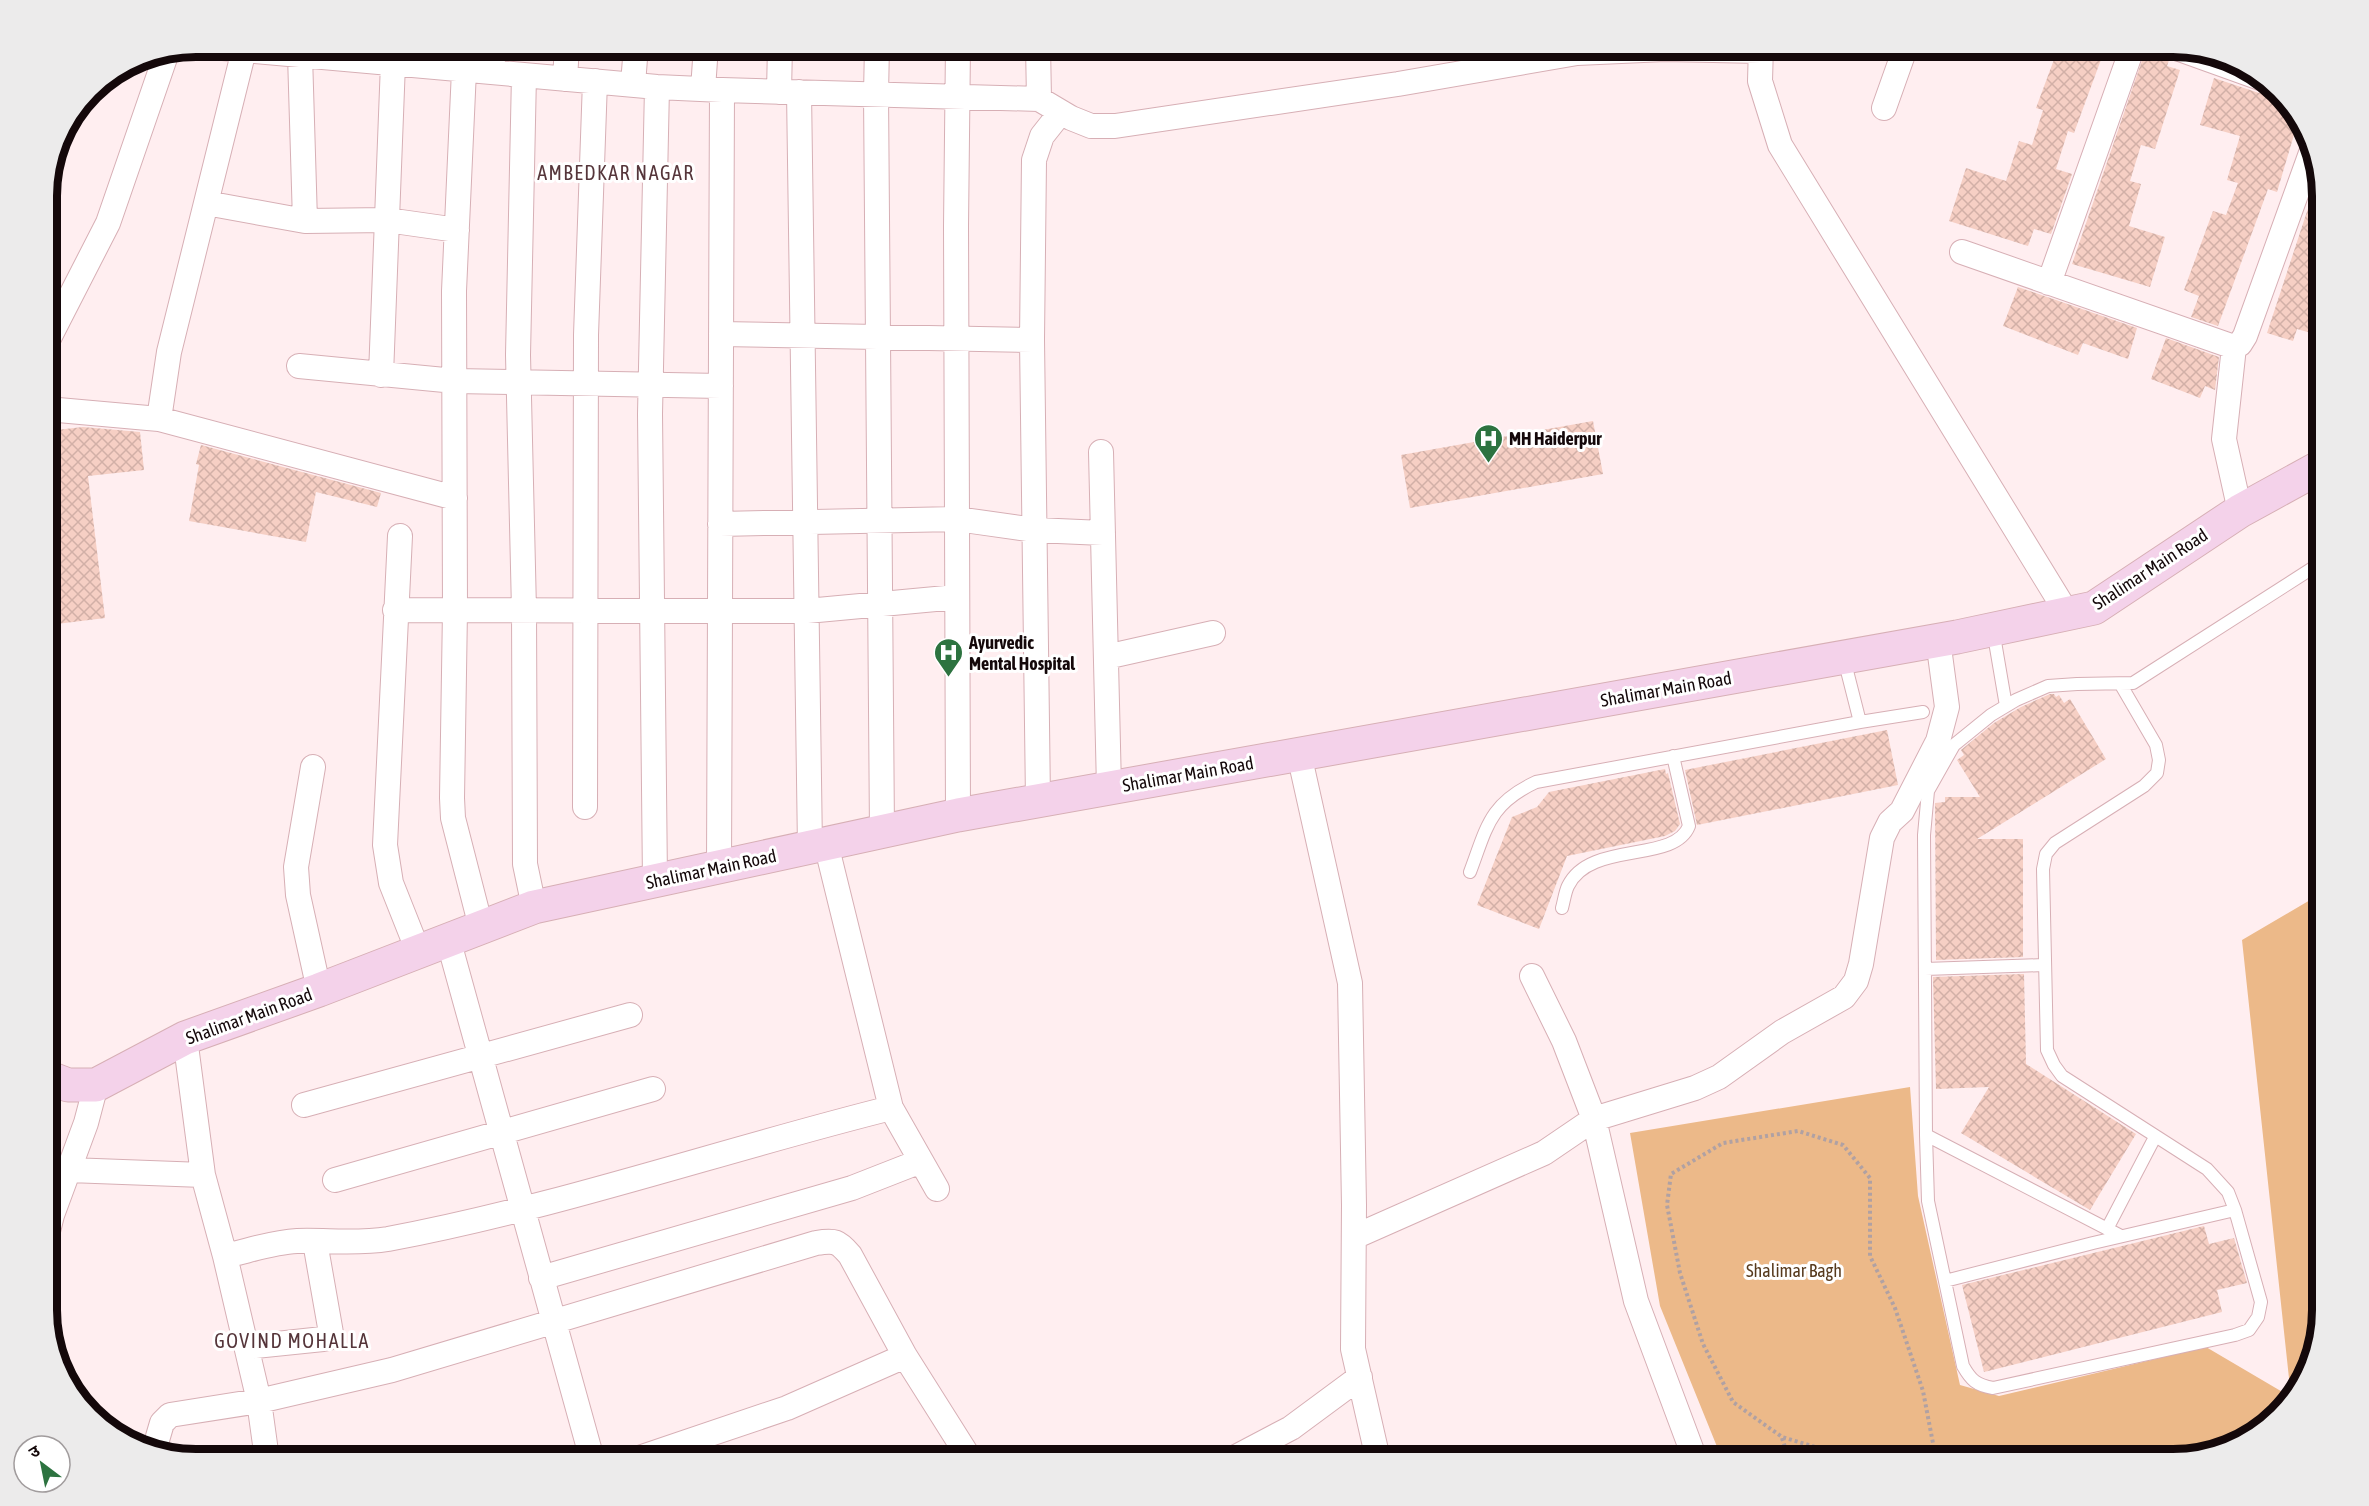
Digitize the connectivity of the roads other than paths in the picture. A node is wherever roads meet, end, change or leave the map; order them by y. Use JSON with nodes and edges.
{"nodes":[{"id":1,"x":243,"y":57,"type":"edge"},
{"id":2,"x":300,"y":57,"type":"edge"},
{"id":3,"x":370,"y":57,"type":"edge"},
{"id":4,"x":421,"y":57,"type":"edge"},
{"id":5,"x":429,"y":57,"type":"edge"},
{"id":6,"x":493,"y":57,"type":"edge"},
{"id":7,"x":566,"y":57,"type":"edge"},
{"id":8,"x":639,"y":57,"type":"edge"},
{"id":9,"x":708,"y":57,"type":"edge"},
{"id":10,"x":782,"y":57,"type":"edge"},
{"id":11,"x":877,"y":57,"type":"edge"},
{"id":12,"x":958,"y":57,"type":"edge"},
{"id":13,"x":1038,"y":57,"type":"edge"},
{"id":14,"x":1554,"y":57,"type":"edge"},
{"id":15,"x":1761,"y":57,"type":"edge"},
{"id":16,"x":1902,"y":57,"type":"edge"},
{"id":17,"x":2129,"y":57,"type":"edge"},
{"id":18,"x":164,"y":61,"type":"edge"},
{"id":19,"x":393,"y":63,"type":"junction"},
{"id":20,"x":464,"y":70,"type":"junction"},
{"id":21,"x":492,"y":72,"type":"junction"},
{"id":22,"x":524,"y":75,"type":"junction"},
{"id":23,"x":565,"y":79,"type":"junction"},
{"id":24,"x":595,"y":81,"type":"junction"},
{"id":25,"x":645,"y":85,"type":"junction"},
{"id":26,"x":712,"y":90,"type":"junction"},
{"id":27,"x":789,"y":92,"type":"junction"},
{"id":28,"x":876,"y":94,"type":"junction"},
{"id":29,"x":957,"y":96,"type":"junction"},
{"id":30,"x":1039,"y":99,"type":"junction"},
{"id":31,"x":1884,"y":108,"type":"dead end"},
{"id":32,"x":1061,"y":112,"type":"junction"},
{"id":33,"x":2308,"y":163,"type":"edge"},
{"id":34,"x":206,"y":203,"type":"junction"},
{"id":35,"x":305,"y":220,"type":"junction"},
{"id":36,"x":387,"y":220,"type":"junction"},
{"id":37,"x":457,"y":230,"type":"junction"},
{"id":38,"x":1962,"y":252,"type":"dead end"},
{"id":39,"x":2049,"y":283,"type":"junction"},
{"id":40,"x":57,"y":322,"type":"edge"},
{"id":41,"x":721,"y":334,"type":"junction"},
{"id":42,"x":802,"y":336,"type":"junction"},
{"id":43,"x":878,"y":337,"type":"junction"},
{"id":44,"x":956,"y":339,"type":"junction"},
{"id":45,"x":1032,"y":340,"type":"junction"},
{"id":46,"x":2234,"y":347,"type":"junction"},
{"id":47,"x":299,"y":366,"type":"dead end"},
{"id":48,"x":381,"y":375,"type":"junction"},
{"id":49,"x":455,"y":381,"type":"junction"},
{"id":50,"x":518,"y":382,"type":"junction"},
{"id":51,"x":586,"y":384,"type":"junction"},
{"id":52,"x":651,"y":385,"type":"junction"},
{"id":53,"x":721,"y":386,"type":"junction"},
{"id":54,"x":57,"y":410,"type":"edge"},
{"id":55,"x":159,"y":419,"type":"junction"},
{"id":56,"x":1101,"y":452,"type":"dead end"},
{"id":57,"x":2312,"y":471,"type":"edge"},
{"id":58,"x":455,"y":498,"type":"junction"},
{"id":59,"x":2240,"y":511,"type":"junction"},
{"id":60,"x":957,"y":519,"type":"junction"},
{"id":61,"x":879,"y":520,"type":"junction"},
{"id":62,"x":805,"y":522,"type":"junction"},
{"id":63,"x":720,"y":524,"type":"junction"},
{"id":64,"x":1035,"y":530,"type":"junction"},
{"id":65,"x":1103,"y":533,"type":"junction"},
{"id":66,"x":400,"y":536,"type":"dead end"},
{"id":67,"x":2312,"y":568,"type":"edge"},
{"id":68,"x":957,"y":597,"type":"junction"},
{"id":69,"x":880,"y":604,"type":"junction"},
{"id":70,"x":396,"y":610,"type":"junction"},
{"id":71,"x":455,"y":610,"type":"junction"},
{"id":72,"x":524,"y":610,"type":"junction"},
{"id":73,"x":586,"y":610,"type":"junction"},
{"id":74,"x":653,"y":610,"type":"junction"},
{"id":75,"x":720,"y":610,"type":"junction"},
{"id":76,"x":807,"y":611,"type":"junction"},
{"id":77,"x":2067,"y":613,"type":"junction"},
{"id":78,"x":1993,"y":629,"type":"junction"},
{"id":79,"x":1213,"y":633,"type":"dead end"},
{"id":80,"x":1938,"y":640,"type":"junction"},
{"id":81,"x":1106,"y":657,"type":"junction"},
{"id":82,"x":1843,"y":657,"type":"junction"},
{"id":83,"x":2121,"y":685,"type":"junction"},
{"id":84,"x":2006,"y":706,"type":"junction"},
{"id":85,"x":1923,"y":712,"type":"dead end"},
{"id":86,"x":1860,"y":722,"type":"junction"},
{"id":87,"x":1299,"y":754,"type":"junction"},
{"id":88,"x":1673,"y":756,"type":"junction"},
{"id":89,"x":313,"y":767,"type":"dead end"},
{"id":90,"x":1109,"y":788,"type":"junction"},
{"id":91,"x":1038,"y":801,"type":"junction"},
{"id":92,"x":585,"y":807,"type":"dead end"},
{"id":93,"x":958,"y":815,"type":"junction"},
{"id":94,"x":882,"y":832,"type":"junction"},
{"id":95,"x":818,"y":846,"type":"junction"},
{"id":96,"x":719,"y":867,"type":"junction"},
{"id":97,"x":1470,"y":872,"type":"dead end"},
{"id":98,"x":655,"y":881,"type":"junction"},
{"id":99,"x":534,"y":908,"type":"junction"},
{"id":100,"x":1562,"y":908,"type":"dead end"},
{"id":101,"x":481,"y":927,"type":"junction"},
{"id":102,"x":448,"y":939,"type":"junction"},
{"id":103,"x":418,"y":951,"type":"junction"},
{"id":104,"x":2044,"y":965,"type":"junction"},
{"id":105,"x":1925,"y":969,"type":"junction"},
{"id":106,"x":1532,"y":976,"type":"dead end"},
{"id":107,"x":319,"y":990,"type":"junction"},
{"id":108,"x":630,"y":1015,"type":"dead end"},
{"id":109,"x":185,"y":1038,"type":"junction"},
{"id":110,"x":480,"y":1056,"type":"junction"},
{"id":111,"x":57,"y":1081,"type":"edge"},
{"id":112,"x":96,"y":1085,"type":"junction"},
{"id":113,"x":653,"y":1089,"type":"dead end"},
{"id":114,"x":304,"y":1105,"type":"dead end"},
{"id":115,"x":891,"y":1108,"type":"junction"},
{"id":116,"x":1594,"y":1119,"type":"junction"},
{"id":117,"x":501,"y":1133,"type":"junction"},
{"id":118,"x":1926,"y":1135,"type":"junction"},
{"id":119,"x":2155,"y":1137,"type":"junction"},
{"id":120,"x":921,"y":1161,"type":"junction"},
{"id":121,"x":69,"y":1170,"type":"junction"},
{"id":122,"x":203,"y":1175,"type":"junction"},
{"id":123,"x":335,"y":1180,"type":"dead end"},
{"id":124,"x":937,"y":1190,"type":"dead end"},
{"id":125,"x":57,"y":1205,"type":"edge"},
{"id":126,"x":522,"y":1210,"type":"junction"},
{"id":127,"x":2235,"y":1210,"type":"junction"},
{"id":128,"x":2107,"y":1229,"type":"junction"},
{"id":129,"x":2121,"y":1236,"type":"junction"},
{"id":130,"x":1354,"y":1237,"type":"junction"},
{"id":131,"x":315,"y":1242,"type":"junction"},
{"id":132,"x":225,"y":1256,"type":"junction"},
{"id":133,"x":541,"y":1278,"type":"junction"},
{"id":134,"x":1945,"y":1281,"type":"junction"},
{"id":135,"x":553,"y":1323,"type":"junction"},
{"id":136,"x":247,"y":1347,"type":"junction"},
{"id":137,"x":906,"y":1356,"type":"junction"},
{"id":138,"x":1360,"y":1377,"type":"junction"},
{"id":139,"x":259,"y":1401,"type":"junction"},
{"id":140,"x":156,"y":1443,"type":"edge"},
{"id":141,"x":266,"y":1449,"type":"edge"},
{"id":142,"x":589,"y":1449,"type":"edge"},
{"id":143,"x":668,"y":1449,"type":"edge"},
{"id":144,"x":963,"y":1449,"type":"edge"},
{"id":145,"x":1252,"y":1449,"type":"edge"},
{"id":146,"x":1376,"y":1449,"type":"edge"},
{"id":147,"x":1691,"y":1449,"type":"edge"}],
"edges":[{"from":1,"to":34,"type":"street"},
{"from":2,"to":35,"type":"street"},
{"from":3,"to":19,"type":"street"},
{"from":4,"to":19,"type":"street"},
{"from":5,"to":20,"type":"street"},
{"from":6,"to":21,"type":"street"},
{"from":7,"to":23,"type":"street"},
{"from":8,"to":25,"type":"street"},
{"from":9,"to":26,"type":"street"},
{"from":10,"to":27,"type":"street"},
{"from":11,"to":28,"type":"street"},
{"from":12,"to":29,"type":"street"},
{"from":13,"to":30,"type":"street"},
{"from":14,"to":32,"type":"street"},
{"from":15,"to":77,"type":"street"},
{"from":16,"to":31,"type":"street"},
{"from":17,"to":39,"type":"street"},
{"from":18,"to":40,"type":"street"},
{"from":19,"to":36,"type":"street"},
{"from":20,"to":21,"type":"street"},
{"from":20,"to":37,"type":"street"},
{"from":21,"to":22,"type":"street"},
{"from":22,"to":23,"type":"street"},
{"from":22,"to":50,"type":"street"},
{"from":23,"to":24,"type":"street"},
{"from":24,"to":25,"type":"street"},
{"from":24,"to":51,"type":"street"},
{"from":25,"to":26,"type":"street"},
{"from":25,"to":52,"type":"street"},
{"from":26,"to":27,"type":"street"},
{"from":26,"to":41,"type":"street"},
{"from":27,"to":28,"type":"street"},
{"from":27,"to":42,"type":"street"},
{"from":28,"to":29,"type":"street"},
{"from":28,"to":43,"type":"street"},
{"from":29,"to":30,"type":"street"},
{"from":29,"to":44,"type":"street"},
{"from":30,"to":32,"type":"street"},
{"from":32,"to":45,"type":"street"},
{"from":33,"to":46,"type":"street"},
{"from":34,"to":35,"type":"street"},
{"from":34,"to":55,"type":"street"},
{"from":35,"to":36,"type":"street"},
{"from":36,"to":37,"type":"street"},
{"from":36,"to":48,"type":"street"},
{"from":37,"to":49,"type":"street"},
{"from":38,"to":39,"type":"street"},
{"from":39,"to":46,"type":"street"},
{"from":41,"to":42,"type":"street"},
{"from":41,"to":53,"type":"street"},
{"from":42,"to":43,"type":"street"},
{"from":42,"to":62,"type":"street"},
{"from":43,"to":44,"type":"street"},
{"from":43,"to":61,"type":"street"},
{"from":44,"to":45,"type":"street"},
{"from":44,"to":60,"type":"street"},
{"from":45,"to":64,"type":"street"},
{"from":46,"to":59,"type":"street"},
{"from":47,"to":48,"type":"street"},
{"from":48,"to":49,"type":"street"},
{"from":49,"to":50,"type":"street"},
{"from":49,"to":58,"type":"street"},
{"from":50,"to":51,"type":"street"},
{"from":50,"to":72,"type":"street"},
{"from":51,"to":52,"type":"street"},
{"from":51,"to":73,"type":"street"},
{"from":52,"to":53,"type":"street"},
{"from":52,"to":74,"type":"street"},
{"from":53,"to":63,"type":"street"},
{"from":54,"to":55,"type":"street"},
{"from":55,"to":58,"type":"street"},
{"from":56,"to":65,"type":"street"},
{"from":57,"to":59,"type":"street","name":"Shalimar Main Road"},
{"from":58,"to":71,"type":"street"},
{"from":59,"to":77,"type":"street","name":"Shalimar Main Road"},
{"from":60,"to":61,"type":"street"},
{"from":60,"to":64,"type":"street"},
{"from":60,"to":68,"type":"street"},
{"from":61,"to":62,"type":"street"},
{"from":61,"to":69,"type":"street"},
{"from":62,"to":63,"type":"street"},
{"from":62,"to":76,"type":"street"},
{"from":63,"to":75,"type":"street"},
{"from":64,"to":65,"type":"street"},
{"from":64,"to":91,"type":"street"},
{"from":65,"to":81,"type":"street"},
{"from":66,"to":70,"type":"street"},
{"from":67,"to":83,"type":"lane"},
{"from":68,"to":69,"type":"street"},
{"from":68,"to":93,"type":"street"},
{"from":69,"to":76,"type":"street"},
{"from":69,"to":94,"type":"street"},
{"from":70,"to":71,"type":"street"},
{"from":70,"to":103,"type":"street"},
{"from":71,"to":72,"type":"street"},
{"from":71,"to":101,"type":"street"},
{"from":72,"to":73,"type":"street"},
{"from":72,"to":99,"type":"street"},
{"from":73,"to":74,"type":"street"},
{"from":73,"to":92,"type":"street"},
{"from":74,"to":75,"type":"street"},
{"from":74,"to":98,"type":"street"},
{"from":75,"to":76,"type":"street"},
{"from":75,"to":96,"type":"street"},
{"from":76,"to":95,"type":"street"},
{"from":77,"to":78,"type":"street","name":"Shalimar Main Road"},
{"from":78,"to":80,"type":"street","name":"Shalimar Main Road"},
{"from":78,"to":84,"type":"lane"},
{"from":79,"to":81,"type":"street"},
{"from":80,"to":82,"type":"street","name":"Shalimar Main Road"},
{"from":80,"to":116,"type":"street"},
{"from":81,"to":90,"type":"street"},
{"from":82,"to":86,"type":"lane"},
{"from":82,"to":87,"type":"street","name":"Shalimar Main Road"},
{"from":83,"to":84,"type":"lane"},
{"from":83,"to":104,"type":"lane"},
{"from":84,"to":105,"type":"lane"},
{"from":85,"to":86,"type":"lane"},
{"from":86,"to":88,"type":"lane"},
{"from":87,"to":90,"type":"street","name":"Shalimar Main Road"},
{"from":87,"to":130,"type":"street"},
{"from":88,"to":97,"type":"lane"},
{"from":88,"to":100,"type":"lane"},
{"from":89,"to":107,"type":"street"},
{"from":90,"to":91,"type":"street","name":"Shalimar Main Road"},
{"from":91,"to":93,"type":"street","name":"Shalimar Main Road"},
{"from":93,"to":94,"type":"street","name":"Shalimar Main Road"},
{"from":94,"to":95,"type":"street","name":"Shalimar Main Road"},
{"from":95,"to":96,"type":"street","name":"Shalimar Main Road"},
{"from":95,"to":115,"type":"street"},
{"from":96,"to":98,"type":"street","name":"Shalimar Main Road"},
{"from":98,"to":99,"type":"street","name":"Shalimar Main Road"},
{"from":99,"to":101,"type":"street","name":"Shalimar Main Road"},
{"from":101,"to":102,"type":"street","name":"Shalimar Main Road"},
{"from":102,"to":103,"type":"street","name":"Shalimar Main Road"},
{"from":102,"to":110,"type":"street"},
{"from":103,"to":107,"type":"street","name":"Shalimar Main Road"},
{"from":104,"to":105,"type":"lane"},
{"from":104,"to":119,"type":"lane"},
{"from":105,"to":118,"type":"lane"},
{"from":106,"to":116,"type":"street"},
{"from":107,"to":109,"type":"street","name":"Shalimar Main Road"},
{"from":108,"to":110,"type":"street"},
{"from":109,"to":112,"type":"street","name":"Shalimar Main Road"},
{"from":109,"to":122,"type":"street"},
{"from":110,"to":114,"type":"street"},
{"from":110,"to":117,"type":"street"},
{"from":111,"to":112,"type":"street","name":"Shalimar Main Road"},
{"from":112,"to":121,"type":"street"},
{"from":113,"to":117,"type":"street"},
{"from":115,"to":120,"type":"street"},
{"from":115,"to":126,"type":"street"},
{"from":116,"to":130,"type":"street"},
{"from":116,"to":147,"type":"street"},
{"from":117,"to":123,"type":"street"},
{"from":117,"to":126,"type":"street"},
{"from":118,"to":128,"type":"lane"},
{"from":118,"to":134,"type":"lane"},
{"from":119,"to":127,"type":"lane"},
{"from":119,"to":128,"type":"lane"},
{"from":120,"to":124,"type":"street"},
{"from":120,"to":133,"type":"street"},
{"from":121,"to":122,"type":"street"},
{"from":121,"to":125,"type":"street"},
{"from":122,"to":132,"type":"street"},
{"from":126,"to":131,"type":"street"},
{"from":126,"to":133,"type":"street"},
{"from":127,"to":129,"type":"lane"},
{"from":127,"to":134,"type":"lane"},
{"from":128,"to":129,"type":"lane"},
{"from":129,"to":134,"type":"lane"},
{"from":130,"to":138,"type":"street"},
{"from":131,"to":132,"type":"street"},
{"from":131,"to":136,"type":"street"},
{"from":132,"to":136,"type":"street"},
{"from":133,"to":135,"type":"street"},
{"from":135,"to":137,"type":"street"},
{"from":135,"to":139,"type":"street"},
{"from":135,"to":142,"type":"street"},
{"from":136,"to":139,"type":"street"},
{"from":137,"to":143,"type":"street"},
{"from":137,"to":144,"type":"street"},
{"from":138,"to":145,"type":"street"},
{"from":138,"to":146,"type":"street"},
{"from":139,"to":140,"type":"street"},
{"from":139,"to":141,"type":"street"}]}
